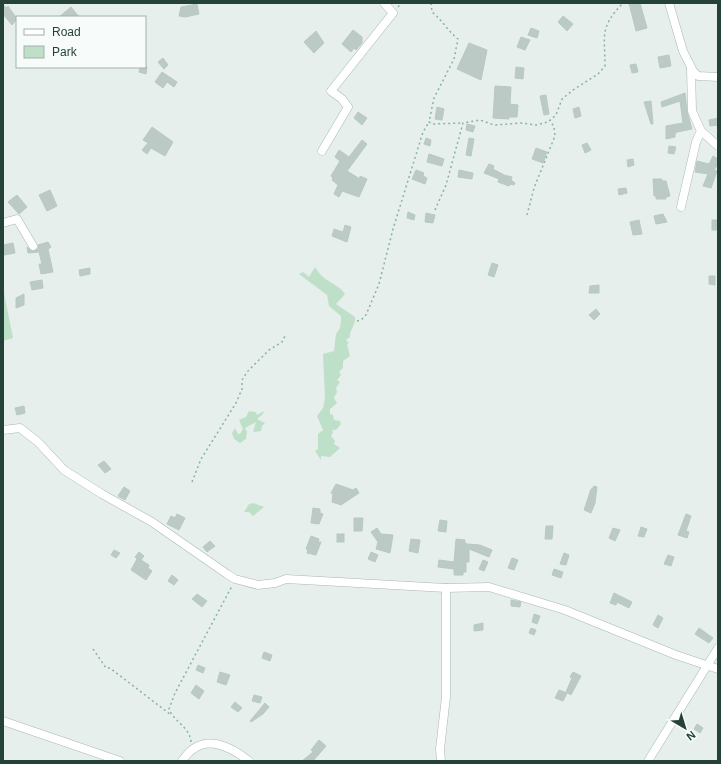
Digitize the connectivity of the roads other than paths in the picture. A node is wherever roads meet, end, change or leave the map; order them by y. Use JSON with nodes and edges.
{"nodes":[{"id":1,"x":384,"y":3,"type":"edge"},
{"id":2,"x":669,"y":3,"type":"edge"},
{"id":3,"x":691,"y":65,"type":"junction"},
{"id":4,"x":718,"y":77,"type":"edge"},
{"id":5,"x":701,"y":131,"type":"junction"},
{"id":6,"x":718,"y":146,"type":"edge"},
{"id":7,"x":322,"y":151,"type":"dead end"},
{"id":8,"x":681,"y":207,"type":"dead end"},
{"id":9,"x":3,"y":223,"type":"edge"},
{"id":10,"x":33,"y":246,"type":"dead end"},
{"id":11,"x":3,"y":430,"type":"edge"},
{"id":12,"x":446,"y":588,"type":"junction"},
{"id":13,"x":718,"y":648,"type":"edge"},
{"id":14,"x":708,"y":664,"type":"junction"},
{"id":15,"x":718,"y":669,"type":"edge"},
{"id":16,"x":3,"y":721,"type":"edge"},
{"id":17,"x":120,"y":761,"type":"edge"},
{"id":18,"x":182,"y":761,"type":"edge"},
{"id":19,"x":249,"y":761,"type":"edge"},
{"id":20,"x":441,"y":761,"type":"edge"},
{"id":21,"x":648,"y":761,"type":"edge"}],
"edges":[{"from":1,"to":7,"type":"street"},
{"from":2,"to":3,"type":"street"},
{"from":3,"to":4,"type":"street"},
{"from":3,"to":5,"type":"street"},
{"from":5,"to":6,"type":"street"},
{"from":5,"to":8,"type":"street"},
{"from":9,"to":10,"type":"street"},
{"from":11,"to":12,"type":"street"},
{"from":12,"to":14,"type":"street"},
{"from":12,"to":20,"type":"street"},
{"from":13,"to":14,"type":"street"},
{"from":14,"to":15,"type":"street"},
{"from":14,"to":21,"type":"street"},
{"from":16,"to":17,"type":"street"},
{"from":18,"to":19,"type":"street"}]}
